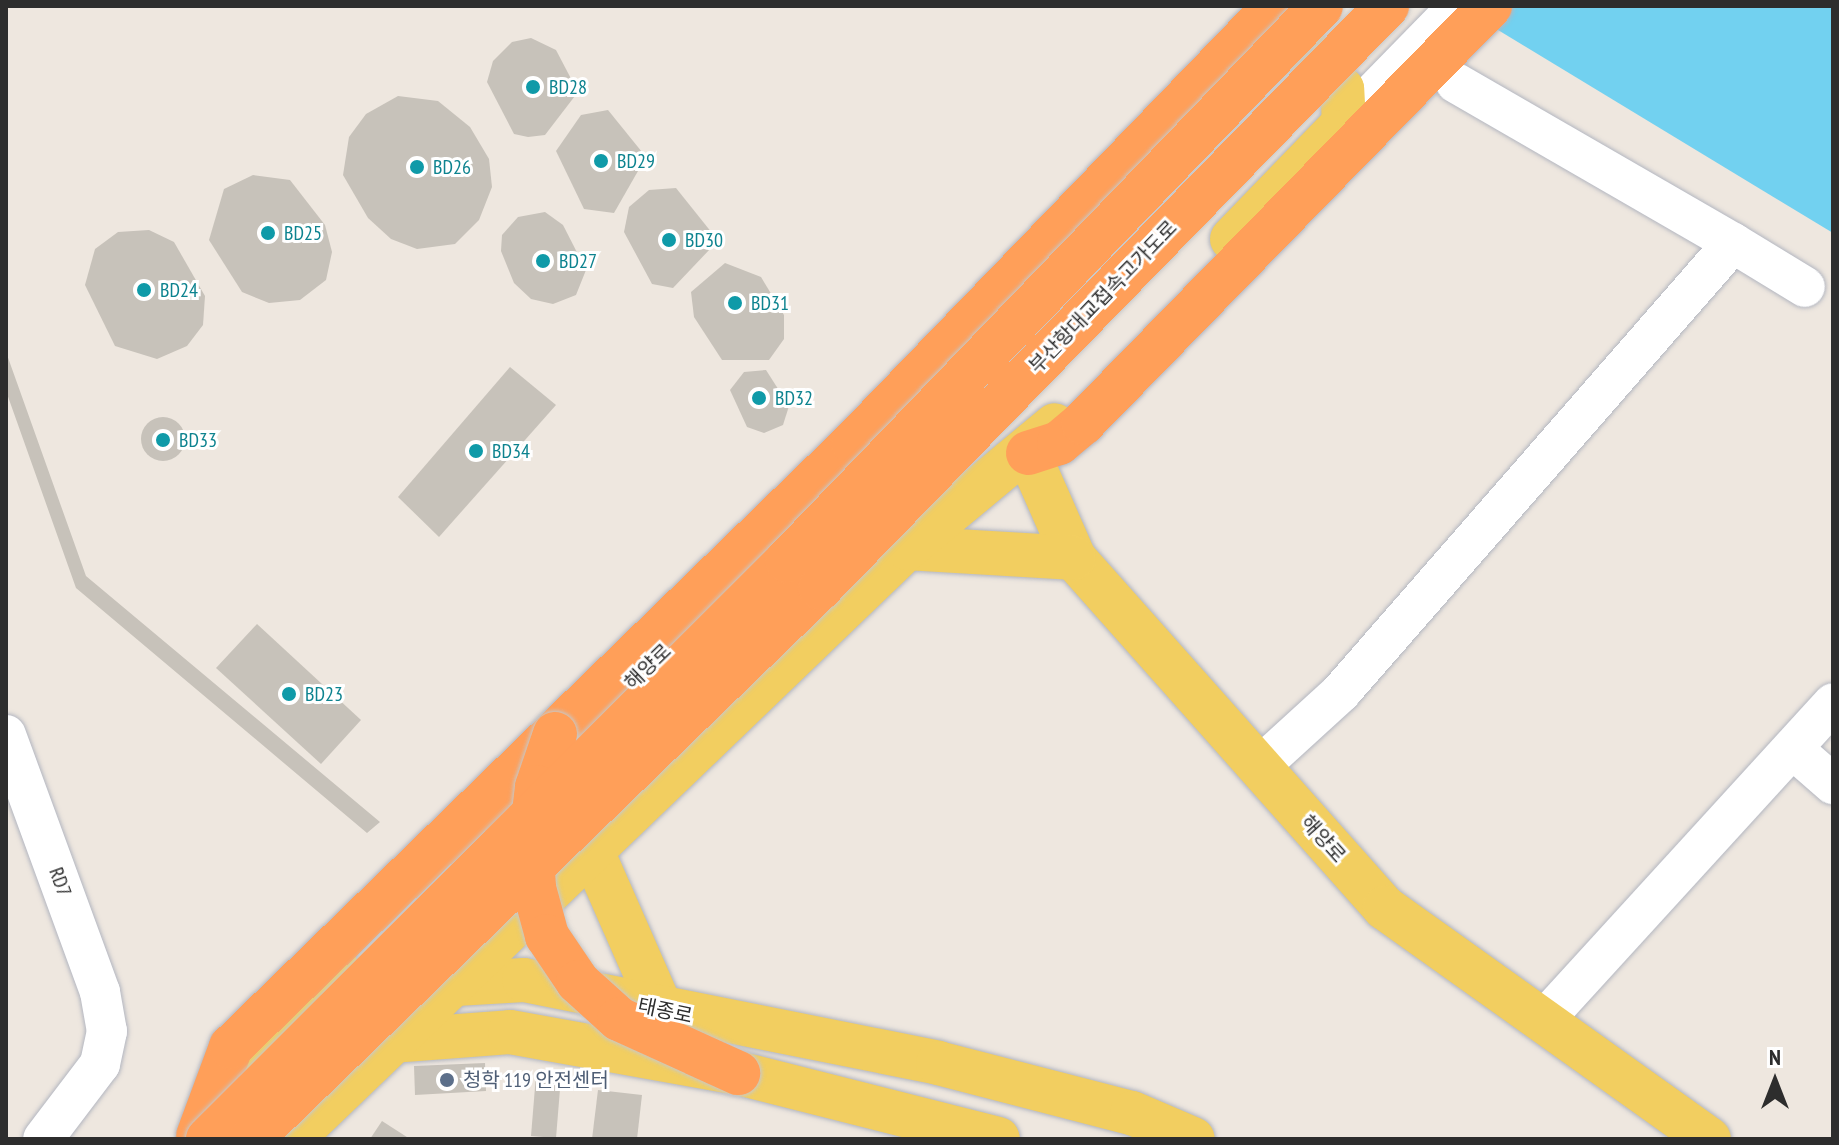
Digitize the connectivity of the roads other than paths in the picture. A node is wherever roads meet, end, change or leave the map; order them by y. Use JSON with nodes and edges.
{"nodes":[{"id":1,"x":1387,"y":6,"type":"edge"},
{"id":2,"x":1490,"y":6,"type":"edge"},
{"id":3,"x":1301,"y":8,"type":"edge"},
{"id":4,"x":1435,"y":13,"type":"edge"},
{"id":5,"x":1270,"y":49,"type":"junction"},
{"id":6,"x":1456,"y":83,"type":"dead end"},
{"id":7,"x":1344,"y":123,"type":"junction"},
{"id":8,"x":1733,"y":243,"type":"junction"},
{"id":9,"x":1805,"y":287,"type":"dead end"},
{"id":10,"x":1028,"y":453,"type":"junction"},
{"id":11,"x":907,"y":548,"type":"junction"},
{"id":12,"x":1074,"y":558,"type":"junction"},
{"id":13,"x":804,"y":575,"type":"junction"},
{"id":14,"x":1833,"y":703,"type":"edge"},
{"id":15,"x":555,"y":734,"type":"junction"},
{"id":16,"x":6,"y":735,"type":"edge"},
{"id":17,"x":1794,"y":750,"type":"junction"},
{"id":18,"x":1259,"y":767,"type":"junction"},
{"id":19,"x":1833,"y":784,"type":"edge"},
{"id":20,"x":591,"y":849,"type":"junction"},
{"id":21,"x":449,"y":984,"type":"junction"},
{"id":22,"x":315,"y":992,"type":"junction"},
{"id":23,"x":662,"y":1011,"type":"junction"},
{"id":24,"x":1543,"y":1021,"type":"junction"},
{"id":25,"x":391,"y":1041,"type":"junction"},
{"id":26,"x":738,"y":1073,"type":"junction"},
{"id":27,"x":200,"y":1138,"type":"edge"},
{"id":28,"x":43,"y":1139,"type":"edge"},
{"id":29,"x":251,"y":1139,"type":"edge"},
{"id":30,"x":292,"y":1139,"type":"edge"},
{"id":31,"x":998,"y":1139,"type":"edge"},
{"id":32,"x":1193,"y":1139,"type":"edge"},
{"id":33,"x":1709,"y":1139,"type":"edge"}],
"edges":[{"from":1,"to":13,"type":"highway","name":"부산항대교접속고가도로","bridge":true},
{"from":2,"to":10,"type":"highway"},
{"from":3,"to":5,"type":"street"},
{"from":3,"to":13,"type":"highway","bridge":true},
{"from":3,"to":15,"type":"highway"},
{"from":4,"to":7,"type":"street"},
{"from":5,"to":7,"type":"main road"},
{"from":5,"to":27,"type":"main road"},
{"from":6,"to":8,"type":"street"},
{"from":7,"to":10,"type":"main road"},
{"from":8,"to":9,"type":"street"},
{"from":8,"to":18,"type":"street"},
{"from":10,"to":11,"type":"main road"},
{"from":10,"to":12,"type":"main road","name":"해양로"},
{"from":10,"to":22,"type":"main road","name":"해양로"},
{"from":11,"to":12,"type":"main road"},
{"from":11,"to":20,"type":"main road"},
{"from":12,"to":18,"type":"main road","name":"해양로"},
{"from":13,"to":27,"type":"highway","bridge":true},
{"from":13,"to":29,"type":"highway","bridge":true},
{"from":14,"to":17,"type":"street"},
{"from":15,"to":26,"type":"highway","bridge":true},
{"from":15,"to":27,"type":"highway"},
{"from":16,"to":28,"type":"street","name":"RD7"},
{"from":17,"to":19,"type":"street"},
{"from":17,"to":24,"type":"street"},
{"from":18,"to":24,"type":"main road","name":"해양로"},
{"from":20,"to":21,"type":"main road"},
{"from":20,"to":23,"type":"main road"},
{"from":21,"to":22,"type":"main road","name":"태종로"},
{"from":21,"to":23,"type":"main road","name":"태종로"},
{"from":21,"to":25,"type":"main road"},
{"from":22,"to":27,"type":"main road"},
{"from":23,"to":32,"type":"main road","name":"태종로"},
{"from":24,"to":33,"type":"main road","name":"해양로"},
{"from":25,"to":26,"type":"main road"},
{"from":25,"to":30,"type":"main road"},
{"from":26,"to":31,"type":"main road"}]}
